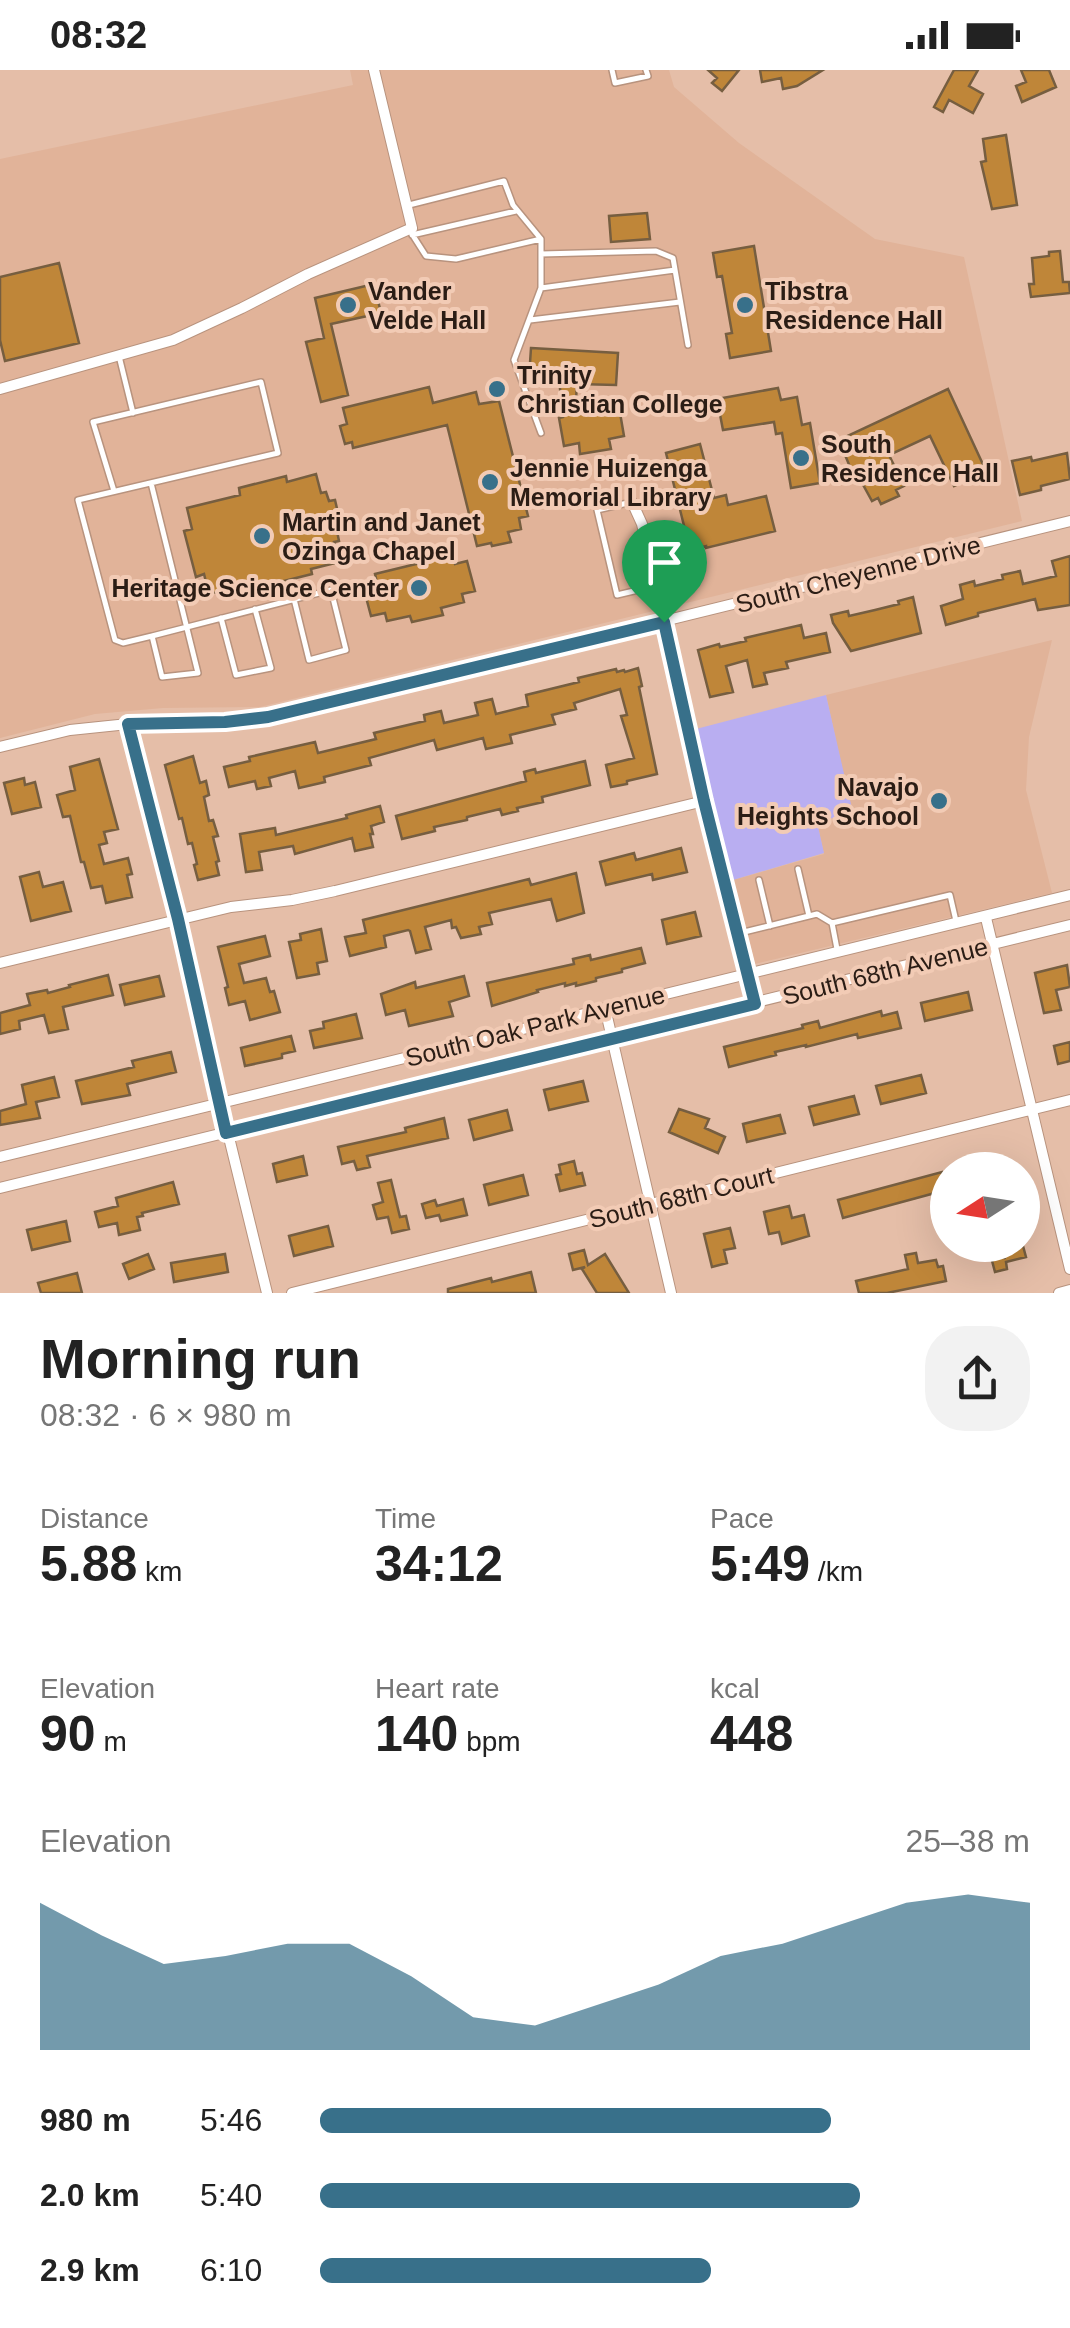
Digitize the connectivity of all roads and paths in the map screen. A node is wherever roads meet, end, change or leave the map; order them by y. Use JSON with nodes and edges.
{"nodes":[{"id":1,"x":374,"y":70,"type":"edge"},
{"id":2,"x":612,"y":70,"type":"edge"},
{"id":3,"x":646,"y":70,"type":"edge"},
{"id":4,"x":406,"y":206,"type":"junction"},
{"id":5,"x":518,"y":210,"type":"junction"},
{"id":6,"x":411,"y":231,"type":"junction"},
{"id":7,"x":541,"y":239,"type":"junction"},
{"id":8,"x":541,"y":254,"type":"junction"},
{"id":9,"x":675,"y":270,"type":"junction"},
{"id":10,"x":541,"y":288,"type":"junction"},
{"id":11,"x":680,"y":302,"type":"junction"},
{"id":12,"x":528,"y":320,"type":"junction"},
{"id":13,"x":688,"y":345,"type":"dead end"},
{"id":14,"x":119,"y":356,"type":"junction"},
{"id":15,"x":0,"y":389,"type":"edge"},
{"id":16,"x":133,"y":413,"type":"junction"},
{"id":17,"x":541,"y":433,"type":"dead end"},
{"id":18,"x":151,"y":483,"type":"junction"},
{"id":19,"x":114,"y":491,"type":"junction"},
{"id":20,"x":632,"y":502,"type":"joint"},
{"id":21,"x":1070,"y":521,"type":"edge"},
{"id":22,"x":655,"y":586,"type":"junction"},
{"id":23,"x":294,"y":600,"type":"junction"},
{"id":24,"x":255,"y":609,"type":"junction"},
{"id":25,"x":220,"y":618,"type":"junction"},
{"id":26,"x":664,"y":622,"type":"junction"},
{"id":27,"x":187,"y":626,"type":"junction"},
{"id":28,"x":152,"y":636,"type":"junction"},
{"id":29,"x":128,"y":724,"type":"junction"},
{"id":30,"x":0,"y":748,"type":"edge"},
{"id":31,"x":704,"y":801,"type":"junction"},
{"id":32,"x":798,"y":868,"type":"dead end"},
{"id":33,"x":759,"y":880,"type":"dead end"},
{"id":34,"x":1070,"y":896,"type":"edge"},
{"id":35,"x":809,"y":916,"type":"junction"},
{"id":36,"x":986,"y":918,"type":"junction"},
{"id":37,"x":178,"y":919,"type":"junction"},
{"id":38,"x":832,"y":924,"type":"junction"},
{"id":39,"x":957,"y":924,"type":"junction"},
{"id":40,"x":1070,"y":925,"type":"edge"},
{"id":41,"x":770,"y":926,"type":"junction"},
{"id":42,"x":738,"y":934,"type":"junction"},
{"id":43,"x":992,"y":944,"type":"junction"},
{"id":44,"x":837,"y":952,"type":"junction"},
{"id":45,"x":0,"y":964,"type":"edge"},
{"id":46,"x":747,"y":973,"type":"junction"},
{"id":47,"x":755,"y":1004,"type":"junction"},
{"id":48,"x":605,"y":1008,"type":"junction"},
{"id":49,"x":612,"y":1038,"type":"junction"},
{"id":50,"x":1070,"y":1100,"type":"edge"},
{"id":51,"x":220,"y":1104,"type":"junction"},
{"id":52,"x":1032,"y":1110,"type":"junction"},
{"id":53,"x":226,"y":1133,"type":"junction"},
{"id":54,"x":0,"y":1158,"type":"edge"},
{"id":55,"x":0,"y":1188,"type":"edge"},
{"id":56,"x":650,"y":1206,"type":"junction"},
{"id":57,"x":1070,"y":1269,"type":"edge"},
{"id":58,"x":1070,"y":1290,"type":"edge"},
{"id":59,"x":267,"y":1293,"type":"edge"},
{"id":60,"x":292,"y":1293,"type":"edge"},
{"id":61,"x":672,"y":1293,"type":"edge"},
{"id":62,"x":1059,"y":1293,"type":"edge"}],
"edges":[{"from":1,"to":4,"type":"street"},
{"from":2,"to":3,"type":"lane"},
{"from":4,"to":5,"type":"lane"},
{"from":4,"to":6,"type":"street"},
{"from":5,"to":6,"type":"lane"},
{"from":5,"to":7,"type":"lane"},
{"from":6,"to":7,"type":"lane"},
{"from":6,"to":14,"type":"street"},
{"from":7,"to":8,"type":"lane"},
{"from":8,"to":9,"type":"lane"},
{"from":8,"to":10,"type":"lane"},
{"from":9,"to":10,"type":"lane"},
{"from":9,"to":11,"type":"lane"},
{"from":10,"to":12,"type":"lane"},
{"from":11,"to":12,"type":"lane"},
{"from":11,"to":13,"type":"lane"},
{"from":12,"to":17,"type":"lane"},
{"from":14,"to":15,"type":"street"},
{"from":14,"to":16,"type":"lane"},
{"from":16,"to":18,"type":"lane"},
{"from":16,"to":19,"type":"lane"},
{"from":18,"to":19,"type":"lane"},
{"from":18,"to":27,"type":"lane"},
{"from":19,"to":28,"type":"lane"},
{"from":20,"to":22,"type":"street"},
{"from":20,"to":22,"type":"lane"},
{"from":21,"to":26,"type":"street","name":"South Cheyenne Drive"},
{"from":22,"to":26,"type":"street"},
{"from":23,"to":23,"type":"lane"},
{"from":23,"to":24,"type":"lane"},
{"from":24,"to":25,"type":"lane"},
{"from":24,"to":25,"type":"lane"},
{"from":25,"to":27,"type":"lane"},
{"from":26,"to":29,"type":"street","name":"South Cheyenne Drive"},
{"from":26,"to":31,"type":"street"},
{"from":27,"to":28,"type":"lane"},
{"from":27,"to":28,"type":"lane"},
{"from":29,"to":30,"type":"street","name":"South Cheyenne Drive"},
{"from":29,"to":37,"type":"street"},
{"from":31,"to":37,"type":"street"},
{"from":31,"to":42,"type":"street"},
{"from":32,"to":35,"type":"lane"},
{"from":33,"to":41,"type":"lane"},
{"from":34,"to":36,"type":"street","name":"South Oak Park Avenue"},
{"from":35,"to":38,"type":"lane"},
{"from":35,"to":41,"type":"lane"},
{"from":36,"to":39,"type":"street","name":"South Oak Park Avenue"},
{"from":36,"to":43,"type":"street"},
{"from":37,"to":45,"type":"street"},
{"from":37,"to":51,"type":"street"},
{"from":38,"to":39,"type":"lane"},
{"from":38,"to":44,"type":"lane"},
{"from":39,"to":44,"type":"street","name":"South Oak Park Avenue"},
{"from":40,"to":43,"type":"street","name":"South 68th Avenue"},
{"from":41,"to":42,"type":"lane"},
{"from":42,"to":46,"type":"street"},
{"from":43,"to":47,"type":"street","name":"South 68th Avenue"},
{"from":43,"to":52,"type":"street"},
{"from":44,"to":46,"type":"street","name":"South Oak Park Avenue"},
{"from":46,"to":47,"type":"street"},
{"from":46,"to":48,"type":"street","name":"South Oak Park Avenue"},
{"from":47,"to":49,"type":"street","name":"South 68th Avenue"},
{"from":48,"to":49,"type":"street"},
{"from":48,"to":51,"type":"street","name":"South Oak Park Avenue"},
{"from":49,"to":53,"type":"street","name":"South 68th Avenue"},
{"from":49,"to":56,"type":"street"},
{"from":50,"to":52,"type":"street","name":"South 68th Court"},
{"from":51,"to":53,"type":"street"},
{"from":51,"to":54,"type":"street","name":"South Oak Park Avenue"},
{"from":52,"to":56,"type":"street","name":"South 68th Court"},
{"from":52,"to":57,"type":"street"},
{"from":53,"to":55,"type":"street","name":"South 68th Avenue"},
{"from":53,"to":59,"type":"street"},
{"from":56,"to":60,"type":"street","name":"South 68th Court"},
{"from":56,"to":61,"type":"street"},
{"from":58,"to":62,"type":"street"}]}
